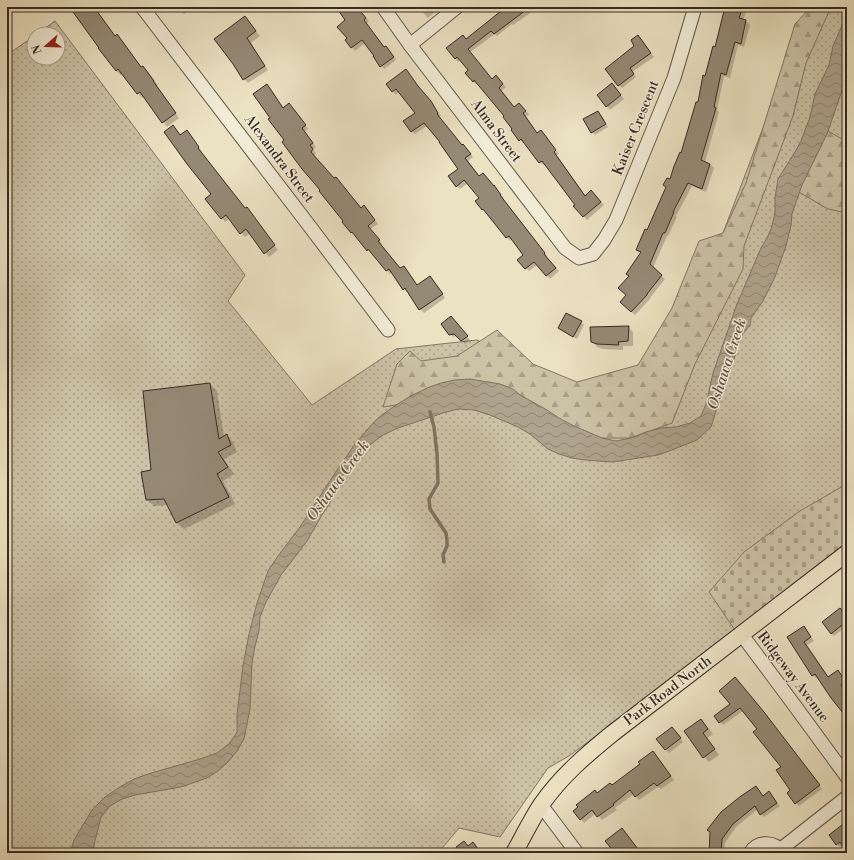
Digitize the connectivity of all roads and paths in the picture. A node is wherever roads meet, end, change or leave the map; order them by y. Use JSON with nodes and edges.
{"nodes":[{"id":1,"x":142,"y":7,"type":"edge"},
{"id":2,"x":383,"y":7,"type":"edge"},
{"id":3,"x":457,"y":7,"type":"edge"},
{"id":4,"x":695,"y":7,"type":"edge"},
{"id":5,"x":410,"y":44,"type":"junction"},
{"id":6,"x":593,"y":254,"type":"joint"},
{"id":7,"x":388,"y":330,"type":"dead end"},
{"id":8,"x":847,"y":553,"type":"edge"},
{"id":9,"x":742,"y":635,"type":"junction"},
{"id":10,"x":847,"y":777,"type":"edge"},
{"id":11,"x":847,"y":797,"type":"edge"},
{"id":12,"x":541,"y":805,"type":"junction"},
{"id":13,"x":782,"y":851,"type":"edge"},
{"id":14,"x":514,"y":853,"type":"edge"},
{"id":15,"x":577,"y":853,"type":"edge"},
{"id":16,"x":750,"y":853,"type":"edge"}],
"edges":[{"from":1,"to":7,"type":"street","name":"Alexandra Street"},
{"from":2,"to":5,"type":"street","name":"Alma Street"},
{"from":3,"to":5,"type":"street"},
{"from":4,"to":6,"type":"street","name":"Kaiser Crescent"},
{"from":5,"to":6,"type":"street","name":"Alma Street"},
{"from":8,"to":9,"type":"main road","name":"Park Road North"},
{"from":9,"to":10,"type":"street","name":"Ridgeway Avenue"},
{"from":9,"to":12,"type":"main road","name":"Park Road North"},
{"from":11,"to":13,"type":"street"},
{"from":12,"to":14,"type":"main road","name":"Park Road North"},
{"from":12,"to":15,"type":"street"},
{"from":13,"to":16,"type":"street"}]}
